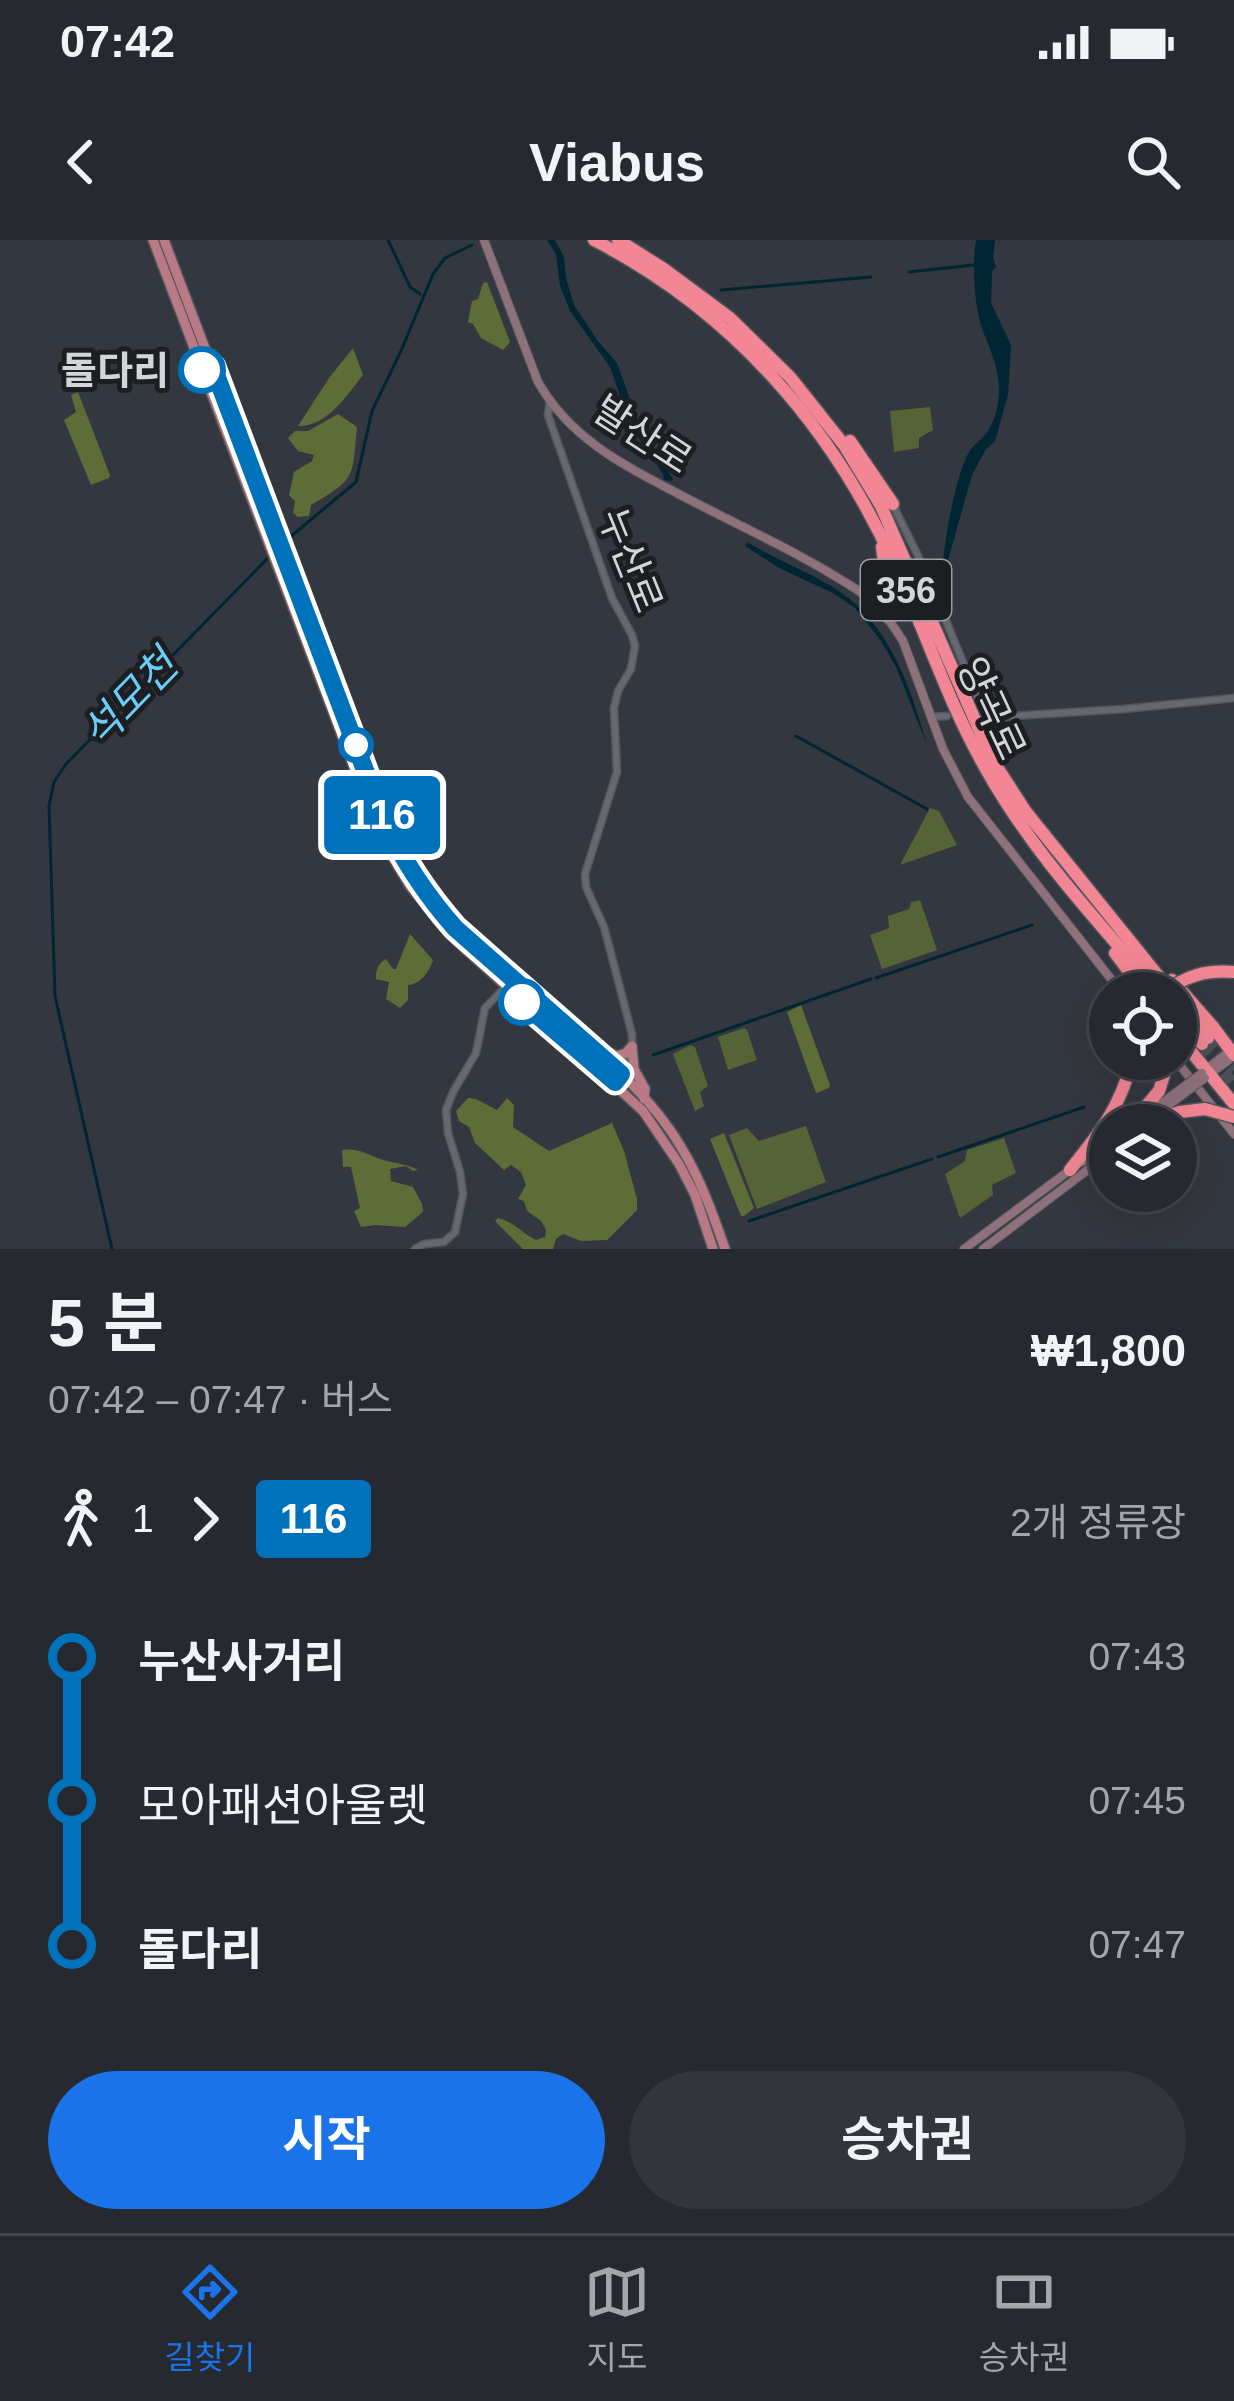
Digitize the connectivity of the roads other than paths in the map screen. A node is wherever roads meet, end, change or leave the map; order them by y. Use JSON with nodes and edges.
{"nodes":[{"id":1,"x":153,"y":240,"type":"edge"},
{"id":2,"x":164,"y":240,"type":"edge"},
{"id":3,"x":484,"y":240,"type":"edge"},
{"id":4,"x":594,"y":240,"type":"edge"},
{"id":5,"x":618,"y":240,"type":"edge"},
{"id":6,"x":208,"y":369,"type":"junction"},
{"id":7,"x":790,"y":377,"type":"junction"},
{"id":8,"x":550,"y":401,"type":"junction"},
{"id":9,"x":893,"y":504,"type":"joint"},
{"id":10,"x":878,"y":528,"type":"junction"},
{"id":11,"x":283,"y":566,"type":"junction"},
{"id":12,"x":876,"y":580,"type":"junction"},
{"id":13,"x":862,"y":593,"type":"junction"},
{"id":14,"x":919,"y":619,"type":"junction"},
{"id":15,"x":1234,"y":698,"type":"edge"},
{"id":16,"x":931,"y":716,"type":"junction"},
{"id":17,"x":947,"y":716,"type":"dead end"},
{"id":18,"x":334,"y":718,"type":"junction"},
{"id":19,"x":350,"y":730,"type":"junction"},
{"id":20,"x":1050,"y":865,"type":"junction"},
{"id":21,"x":1083,"y":881,"type":"junction"},
{"id":22,"x":1106,"y":972,"type":"edge"},
{"id":23,"x":1129,"y":972,"type":"edge"},
{"id":24,"x":1148,"y":972,"type":"edge"},
{"id":25,"x":1151,"y":972,"type":"edge"},
{"id":26,"x":1234,"y":972,"type":"edge"},
{"id":27,"x":1197,"y":974,"type":"edge"},
{"id":28,"x":509,"y":983,"type":"junction"},
{"id":29,"x":536,"y":1007,"type":"junction"},
{"id":30,"x":1197,"y":1025,"type":"edge"},
{"id":31,"x":1197,"y":1029,"type":"edge"},
{"id":32,"x":1208,"y":1037,"type":"junction"},
{"id":33,"x":632,"y":1046,"type":"junction"},
{"id":34,"x":1233,"y":1050,"type":"edge"},
{"id":35,"x":596,"y":1052,"type":"junction"},
{"id":36,"x":1197,"y":1063,"type":"edge"},
{"id":37,"x":1205,"y":1074,"type":"junction"},
{"id":38,"x":618,"y":1078,"type":"junction"},
{"id":39,"x":1126,"y":1080,"type":"edge"},
{"id":40,"x":1171,"y":1080,"type":"edge"},
{"id":41,"x":1189,"y":1080,"type":"edge"},
{"id":42,"x":644,"y":1099,"type":"junction"},
{"id":43,"x":1171,"y":1100,"type":"junction"},
{"id":44,"x":1165,"y":1104,"type":"edge"},
{"id":45,"x":1167,"y":1104,"type":"edge"},
{"id":46,"x":1234,"y":1104,"type":"edge"},
{"id":47,"x":1234,"y":1117,"type":"edge"},
{"id":48,"x":1234,"y":1134,"type":"edge"},
{"id":49,"x":1089,"y":1156,"type":"edge"},
{"id":50,"x":1089,"y":1169,"type":"edge"},
{"id":51,"x":1070,"y":1170,"type":"junction"},
{"id":52,"x":979,"y":1238,"type":"junction"},
{"id":53,"x":415,"y":1249,"type":"edge"},
{"id":54,"x":713,"y":1249,"type":"edge"},
{"id":55,"x":725,"y":1249,"type":"edge"},
{"id":56,"x":954,"y":1249,"type":"edge"},
{"id":57,"x":964,"y":1249,"type":"edge"},
{"id":58,"x":984,"y":1249,"type":"edge"}],
"edges":[{"from":1,"to":6,"type":"main road"},
{"from":2,"to":6,"type":"main road"},
{"from":3,"to":8,"type":"street","name":"발산로"},
{"from":4,"to":10,"type":"highway","name":"양곡로","number":"356"},
{"from":5,"to":7,"type":"highway","name":"양곡로","number":"356"},
{"from":6,"to":11,"type":"main road"},
{"from":7,"to":9,"type":"highway"},
{"from":7,"to":21,"type":"highway","name":"양곡로","number":"356"},
{"from":8,"to":13,"type":"street","name":"발산로"},
{"from":8,"to":33,"type":"street","name":"누산로"},
{"from":9,"to":15,"type":"street"},
{"from":10,"to":12,"type":"highway"},
{"from":10,"to":14,"type":"highway","name":"양곡로","number":"356"},
{"from":11,"to":18,"type":"main road"},
{"from":11,"to":19,"type":"main road"},
{"from":12,"to":13,"type":"street"},
{"from":12,"to":14,"type":"highway"},
{"from":13,"to":16,"type":"street","name":"발산로"},
{"from":14,"to":20,"type":"highway","name":"양곡로","number":"356"},
{"from":16,"to":17,"type":"street"},
{"from":16,"to":22,"type":"street","name":"발산로"},
{"from":18,"to":19,"type":"main road"},
{"from":18,"to":28,"type":"main road"},
{"from":19,"to":28,"type":"main road"},
{"from":20,"to":23,"type":"highway"},
{"from":20,"to":24,"type":"highway","name":"양곡로","number":"356"},
{"from":21,"to":25,"type":"highway","name":"양곡로","number":"356"},
{"from":21,"to":32,"type":"highway"},
{"from":26,"to":27,"type":"highway","bridge":true},
{"from":28,"to":29,"type":"main road"},
{"from":28,"to":53,"type":"street"},
{"from":29,"to":35,"type":"main road"},
{"from":29,"to":38,"type":"main road"},
{"from":30,"to":32,"type":"highway","name":"양곡로","number":"356"},
{"from":31,"to":32,"type":"highway"},
{"from":32,"to":34,"type":"highway"},
{"from":33,"to":35,"type":"main road"},
{"from":33,"to":38,"type":"street"},
{"from":33,"to":42,"type":"main road"},
{"from":34,"to":37,"type":"street"},
{"from":35,"to":38,"type":"main road"},
{"from":36,"to":37,"type":"highway"},
{"from":37,"to":43,"type":"street","bridge":true},
{"from":37,"to":46,"type":"highway"},
{"from":38,"to":42,"type":"main road"},
{"from":38,"to":54,"type":"main road"},
{"from":39,"to":51,"type":"highway"},
{"from":40,"to":43,"type":"highway"},
{"from":41,"to":48,"type":"street"},
{"from":42,"to":55,"type":"main road"},
{"from":43,"to":44,"type":"highway"},
{"from":43,"to":45,"type":"highway"},
{"from":43,"to":47,"type":"highway","bridge":true},
{"from":49,"to":51,"type":"street"},
{"from":50,"to":58,"type":"street"},
{"from":51,"to":52,"type":"street"},
{"from":52,"to":56,"type":"street"},
{"from":52,"to":57,"type":"street"}]}
